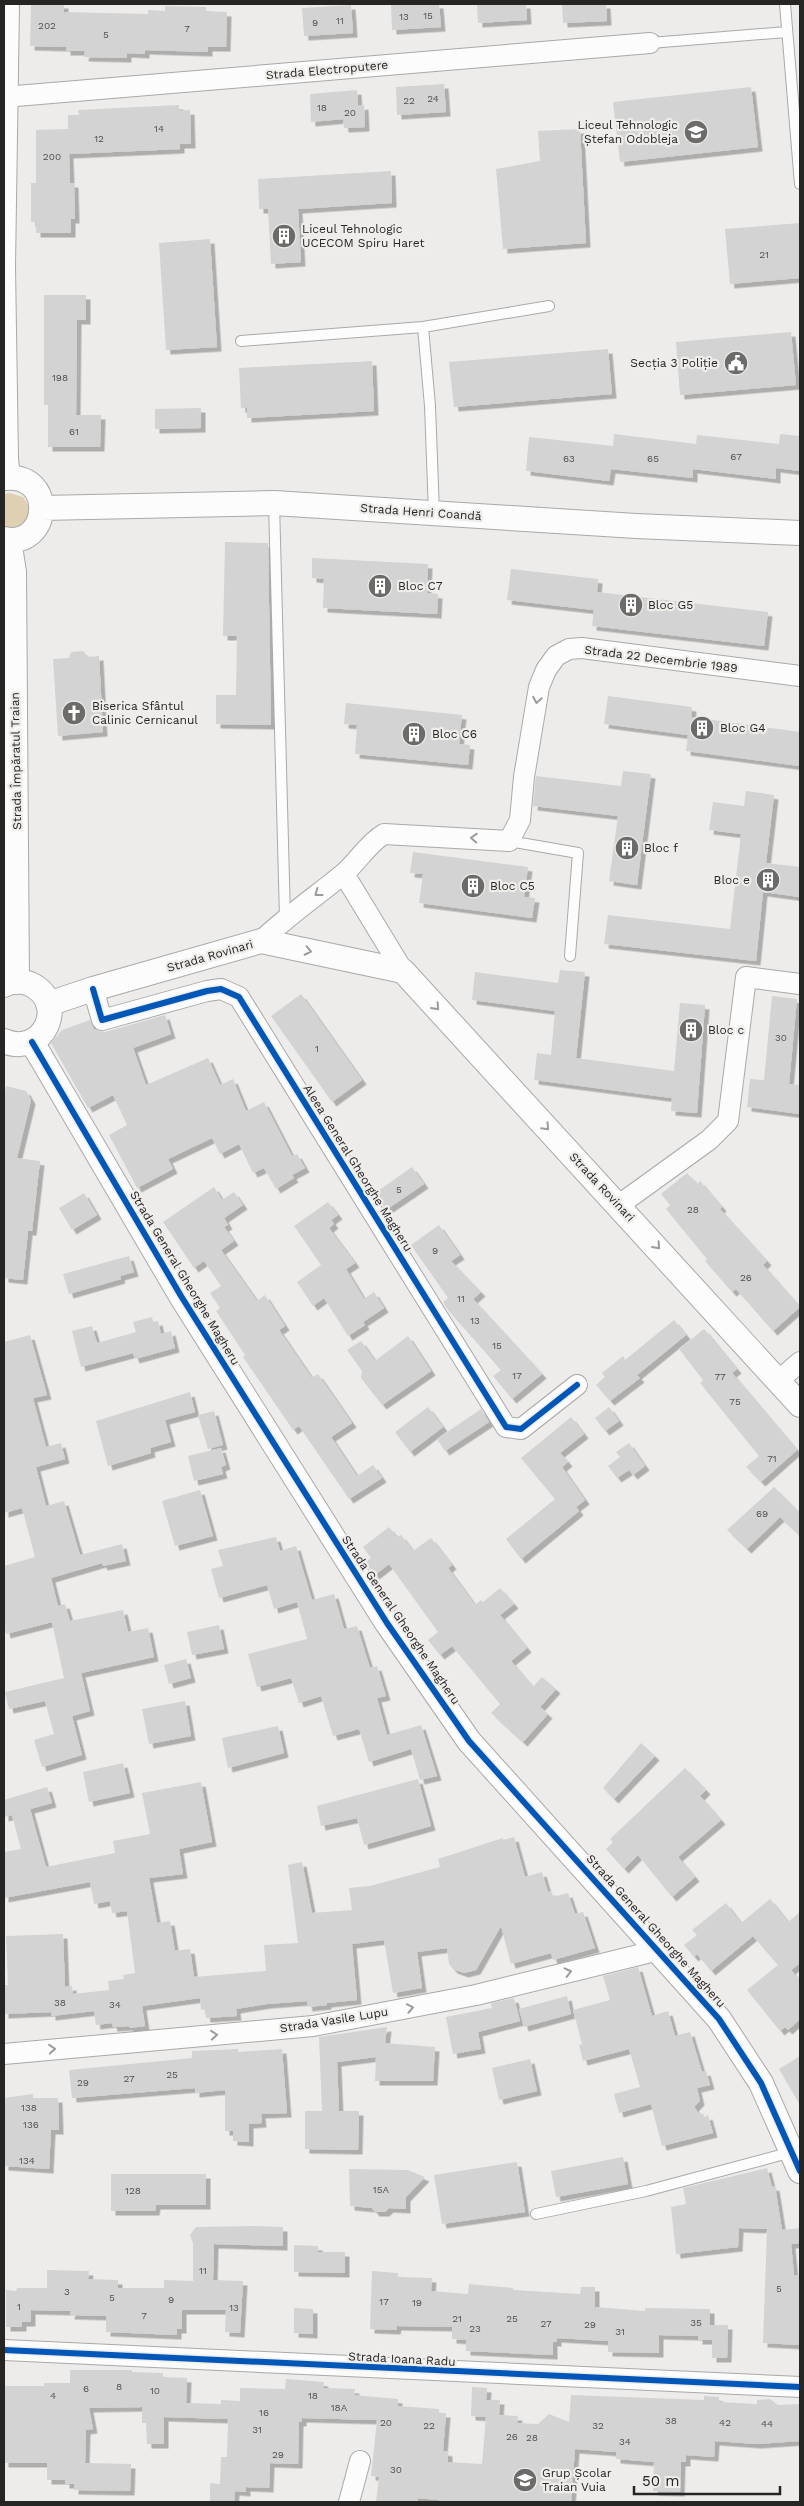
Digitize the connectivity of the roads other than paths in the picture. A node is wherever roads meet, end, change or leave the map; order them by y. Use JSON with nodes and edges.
{"nodes":[{"id":1,"x":9,"y":4,"type":"edge"},
{"id":2,"x":785,"y":4,"type":"edge"},
{"id":3,"x":787,"y":32,"type":"junction"},
{"id":4,"x":650,"y":43,"type":"joint"},
{"id":5,"x":5,"y":97,"type":"edge"},
{"id":6,"x":800,"y":184,"type":"edge"},
{"id":7,"x":548,"y":306,"type":"dead end"},
{"id":8,"x":423,"y":327,"type":"junction"},
{"id":9,"x":241,"y":341,"type":"dead end"},
{"id":10,"x":7,"y":478,"type":"edge"},
{"id":11,"x":274,"y":503,"type":"junction"},
{"id":12,"x":42,"y":508,"type":"junction"},
{"id":13,"x":434,"y":513,"type":"junction"},
{"id":14,"x":800,"y":533,"type":"edge"},
{"id":15,"x":7,"y":539,"type":"edge"},
{"id":16,"x":800,"y":676,"type":"edge"},
{"id":17,"x":509,"y":841,"type":"junction"},
{"id":18,"x":344,"y":874,"type":"junction"},
{"id":19,"x":285,"y":918,"type":"junction"},
{"id":20,"x":261,"y":941,"type":"junction"},
{"id":21,"x":570,"y":956,"type":"dead end"},
{"id":22,"x":404,"y":971,"type":"junction"},
{"id":23,"x":10,"y":984,"type":"edge"},
{"id":24,"x":800,"y":984,"type":"edge"},
{"id":25,"x":93,"y":989,"type":"junction"},
{"id":26,"x":48,"y":1004,"type":"junction"},
{"id":27,"x":32,"y":1042,"type":"junction"},
{"id":28,"x":4,"y":1044,"type":"edge"},
{"id":29,"x":619,"y":1205,"type":"junction"},
{"id":30,"x":800,"y":1362,"type":"edge"},
{"id":31,"x":779,"y":1380,"type":"junction"},
{"id":32,"x":577,"y":1385,"type":"dead end"},
{"id":33,"x":800,"y":1405,"type":"edge"},
{"id":34,"x":659,"y":1950,"type":"junction"},
{"id":35,"x":4,"y":2054,"type":"edge"},
{"id":36,"x":796,"y":2162,"type":"edge"},
{"id":37,"x":536,"y":2214,"type":"dead end"},
{"id":38,"x":4,"y":2350,"type":"edge"},
{"id":39,"x":800,"y":2387,"type":"edge"},
{"id":40,"x":360,"y":2461,"type":"dead end"},
{"id":41,"x":350,"y":2502,"type":"edge"}],
"edges":[{"from":1,"to":5,"type":"street"},
{"from":2,"to":3,"type":"lane"},
{"from":3,"to":4,"type":"lane"},
{"from":3,"to":6,"type":"lane"},
{"from":4,"to":5,"type":"street","name":"Strada Electroputere"},
{"from":5,"to":10,"type":"street"},
{"from":7,"to":8,"type":"lane"},
{"from":8,"to":9,"type":"lane"},
{"from":8,"to":13,"type":"lane"},
{"from":10,"to":12,"type":"street"},
{"from":11,"to":12,"type":"street","name":"Strada Henri Coandă"},
{"from":11,"to":13,"type":"street","name":"Strada Henri Coandă"},
{"from":11,"to":19,"type":"lane"},
{"from":12,"to":15,"type":"street"},
{"from":13,"to":14,"type":"street","name":"Strada Henri Coandă"},
{"from":15,"to":23,"type":"street","name":"Strada Împăratul Traian"},
{"from":16,"to":17,"type":"street","name":"Strada 22 Decembrie 1989","one_way":true},
{"from":17,"to":18,"type":"street","one_way":true},
{"from":17,"to":21,"type":"lane"},
{"from":18,"to":19,"type":"street","one_way":true},
{"from":18,"to":22,"type":"street","name":"Strada Rovinari"},
{"from":19,"to":20,"type":"street"},
{"from":20,"to":22,"type":"street","name":"Strada Rovinari","one_way":true},
{"from":20,"to":25,"type":"street","name":"Strada Rovinari"},
{"from":22,"to":29,"type":"street","name":"Strada Rovinari","one_way":true},
{"from":23,"to":26,"type":"street"},
{"from":24,"to":29,"type":"street"},
{"from":25,"to":26,"type":"street","name":"Strada Rovinari"},
{"from":25,"to":32,"type":"street","name":"Aleea General Gheorghe Magheru"},
{"from":26,"to":27,"type":"street"},
{"from":27,"to":28,"type":"street"},
{"from":27,"to":34,"type":"street","name":"Strada General Gheorghe Magheru"},
{"from":29,"to":31,"type":"street","name":"Strada Rovinari","one_way":true},
{"from":30,"to":31,"type":"street"},
{"from":31,"to":33,"type":"street","name":"Strada Rovinari"},
{"from":35,"to":34,"type":"street","name":"Strada Vasile Lupu","one_way":true},
{"from":34,"to":36,"type":"street","name":"Strada General Gheorghe Magheru"},
{"from":36,"to":37,"type":"lane"},
{"from":38,"to":39,"type":"street","name":"Strada Ioana Radu"},
{"from":40,"to":41,"type":"street"}]}
